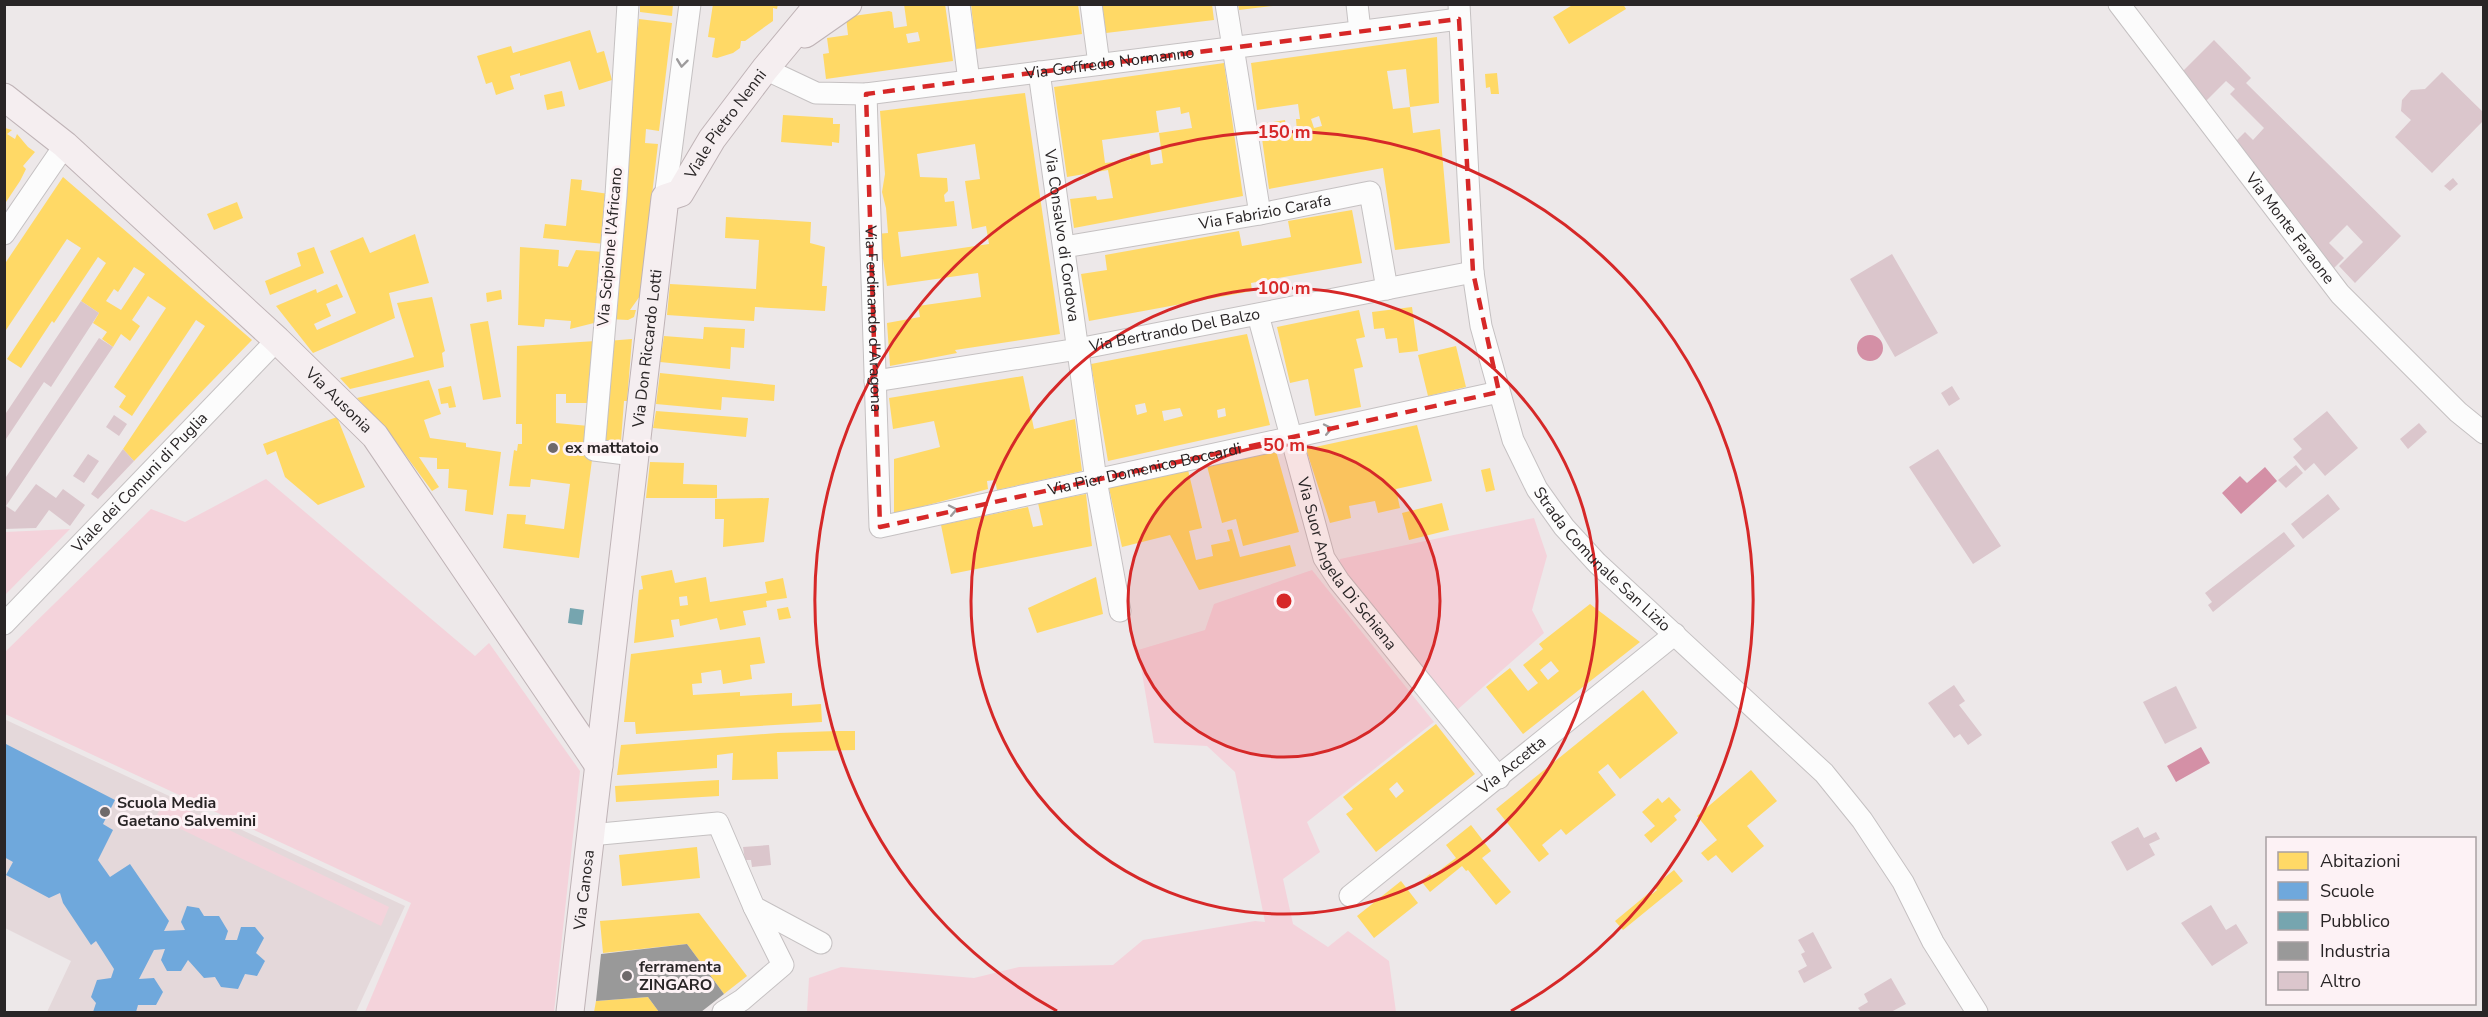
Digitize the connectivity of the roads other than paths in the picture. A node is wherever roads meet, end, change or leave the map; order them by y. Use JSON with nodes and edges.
{"nodes":[{"id":1,"x":627,"y":4,"type":"edge"},
{"id":2,"x":690,"y":4,"type":"edge"},
{"id":3,"x":819,"y":4,"type":"edge"},
{"id":4,"x":848,"y":4,"type":"edge"},
{"id":5,"x":958,"y":4,"type":"edge"},
{"id":6,"x":1091,"y":4,"type":"edge"},
{"id":7,"x":1226,"y":4,"type":"edge"},
{"id":8,"x":1357,"y":4,"type":"edge"},
{"id":9,"x":2119,"y":4,"type":"edge"},
{"id":10,"x":1459,"y":12,"type":"edge"},
{"id":11,"x":1360,"y":31,"type":"junction"},
{"id":12,"x":1233,"y":47,"type":"junction"},
{"id":13,"x":785,"y":48,"type":"junction"},
{"id":14,"x":1099,"y":64,"type":"junction"},
{"id":15,"x":765,"y":69,"type":"junction"},
{"id":16,"x":1039,"y":72,"type":"junction"},
{"id":17,"x":969,"y":81,"type":"junction"},
{"id":18,"x":866,"y":94,"type":"junction"},
{"id":19,"x":4,"y":97,"type":"edge"},
{"id":20,"x":65,"y":145,"type":"junction"},
{"id":21,"x":665,"y":198,"type":"junction"},
{"id":22,"x":1260,"y":214,"type":"junction"},
{"id":23,"x":4,"y":234,"type":"edge"},
{"id":24,"x":1064,"y":247,"type":"junction"},
{"id":25,"x":1473,"y":272,"type":"junction"},
{"id":26,"x":1387,"y":289,"type":"junction"},
{"id":27,"x":1258,"y":315,"type":"junction"},
{"id":28,"x":277,"y":340,"type":"junction"},
{"id":29,"x":1078,"y":349,"type":"junction"},
{"id":30,"x":876,"y":381,"type":"junction"},
{"id":31,"x":1498,"y":392,"type":"junction"},
{"id":32,"x":2484,"y":433,"type":"edge"},
{"id":33,"x":1291,"y":436,"type":"junction"},
{"id":34,"x":634,"y":455,"type":"junction"},
{"id":35,"x":1096,"y":480,"type":"junction"},
{"id":36,"x":896,"y":523,"type":"joint"},
{"id":37,"x":1120,"y":611,"type":"dead end"},
{"id":38,"x":4,"y":624,"type":"edge"},
{"id":39,"x":1676,"y":634,"type":"junction"},
{"id":40,"x":599,"y":766,"type":"junction"},
{"id":41,"x":1499,"y":778,"type":"junction"},
{"id":42,"x":590,"y":834,"type":"junction"},
{"id":43,"x":1350,"y":896,"type":"dead end"},
{"id":44,"x":754,"y":907,"type":"junction"},
{"id":45,"x":821,"y":943,"type":"dead end"},
{"id":46,"x":570,"y":1012,"type":"edge"},
{"id":47,"x":723,"y":1012,"type":"edge"},
{"id":48,"x":1977,"y":1012,"type":"edge"}],
"edges":[{"from":1,"to":34,"type":"street","name":"Via Scipione l'Africano"},
{"from":2,"to":21,"type":"street","name":"Via Don Riccardo Lotti","one_way":true},
{"from":3,"to":13,"type":"main road","name":"Viale Pietro Nenni"},
{"from":4,"to":13,"type":"main road","name":"Viale Pietro Nenni"},
{"from":5,"to":17,"type":"street"},
{"from":6,"to":14,"type":"street"},
{"from":7,"to":12,"type":"street"},
{"from":8,"to":11,"type":"street"},
{"from":9,"to":32,"type":"street","name":"Via Monte Faraone"},
{"from":10,"to":11,"type":"street","name":"Via Goffredo Normanno"},
{"from":10,"to":25,"type":"street","name":"Strada Comunale San Lizio"},
{"from":11,"to":12,"type":"street","name":"Via Goffredo Normanno"},
{"from":12,"to":14,"type":"street","name":"Via Goffredo Normanno"},
{"from":12,"to":22,"type":"street"},
{"from":13,"to":15,"type":"main road","name":"Viale Pietro Nenni"},
{"from":14,"to":16,"type":"street","name":"Via Goffredo Normanno"},
{"from":15,"to":18,"type":"street","name":"Via Goffredo Normanno"},
{"from":15,"to":21,"type":"main road","name":"Viale Pietro Nenni"},
{"from":16,"to":17,"type":"street","name":"Via Goffredo Normanno"},
{"from":16,"to":24,"type":"street","name":"Via Consalvo di Cordova"},
{"from":17,"to":18,"type":"street","name":"Via Goffredo Normanno"},
{"from":18,"to":30,"type":"street","name":"Via Ferdinando d'Aragona"},
{"from":19,"to":20,"type":"main road","name":"Via Ausonia"},
{"from":20,"to":23,"type":"street"},
{"from":20,"to":28,"type":"main road","name":"Via Ausonia"},
{"from":21,"to":34,"type":"main road","name":"Via Don Riccardo Lotti"},
{"from":22,"to":24,"type":"street","name":"Via Fabrizio Carafa"},
{"from":22,"to":26,"type":"street","name":"Via Fabrizio Carafa"},
{"from":24,"to":29,"type":"street","name":"Via Consalvo di Cordova"},
{"from":25,"to":26,"type":"street","name":"Via Bertrando Del Balzo"},
{"from":25,"to":31,"type":"street","name":"Strada Comunale San Lizio"},
{"from":26,"to":27,"type":"street","name":"Via Bertrando Del Balzo"},
{"from":27,"to":29,"type":"street","name":"Via Bertrando Del Balzo"},
{"from":27,"to":33,"type":"street","name":"Via Suor Angela Di Schiena"},
{"from":28,"to":38,"type":"street","name":"Viale dei Comuni di Puglia"},
{"from":28,"to":40,"type":"main road","name":"Via Ausonia"},
{"from":29,"to":30,"type":"street","name":"Via Bertrando Del Balzo"},
{"from":29,"to":35,"type":"street","name":"Via Consalvo di Cordova"},
{"from":30,"to":36,"type":"street","name":"Via Ferdinando d'Aragona"},
{"from":33,"to":31,"type":"street","name":"Via Pier Domenico Boccardi","one_way":true},
{"from":31,"to":39,"type":"street","name":"Strada Comunale San Lizio"},
{"from":33,"to":35,"type":"street","name":"Via Pier Domenico Boccardi"},
{"from":33,"to":41,"type":"street","name":"Via Suor Angela Di Schiena"},
{"from":34,"to":40,"type":"main road","name":"Via Don Riccardo Lotti"},
{"from":36,"to":35,"type":"street","name":"Via Pier Domenico Boccardi","one_way":true},
{"from":35,"to":37,"type":"street","name":"Via Consalvo di Cordova"},
{"from":39,"to":41,"type":"street","name":"Via Accetta"},
{"from":39,"to":48,"type":"street","name":"Strada Comunale San Lizio"},
{"from":40,"to":42,"type":"main road","name":"Via Canosa"},
{"from":41,"to":43,"type":"street","name":"Via Accetta"},
{"from":42,"to":44,"type":"street"},
{"from":42,"to":46,"type":"main road","name":"Via Canosa"},
{"from":44,"to":45,"type":"street"},
{"from":44,"to":47,"type":"street"}]}
